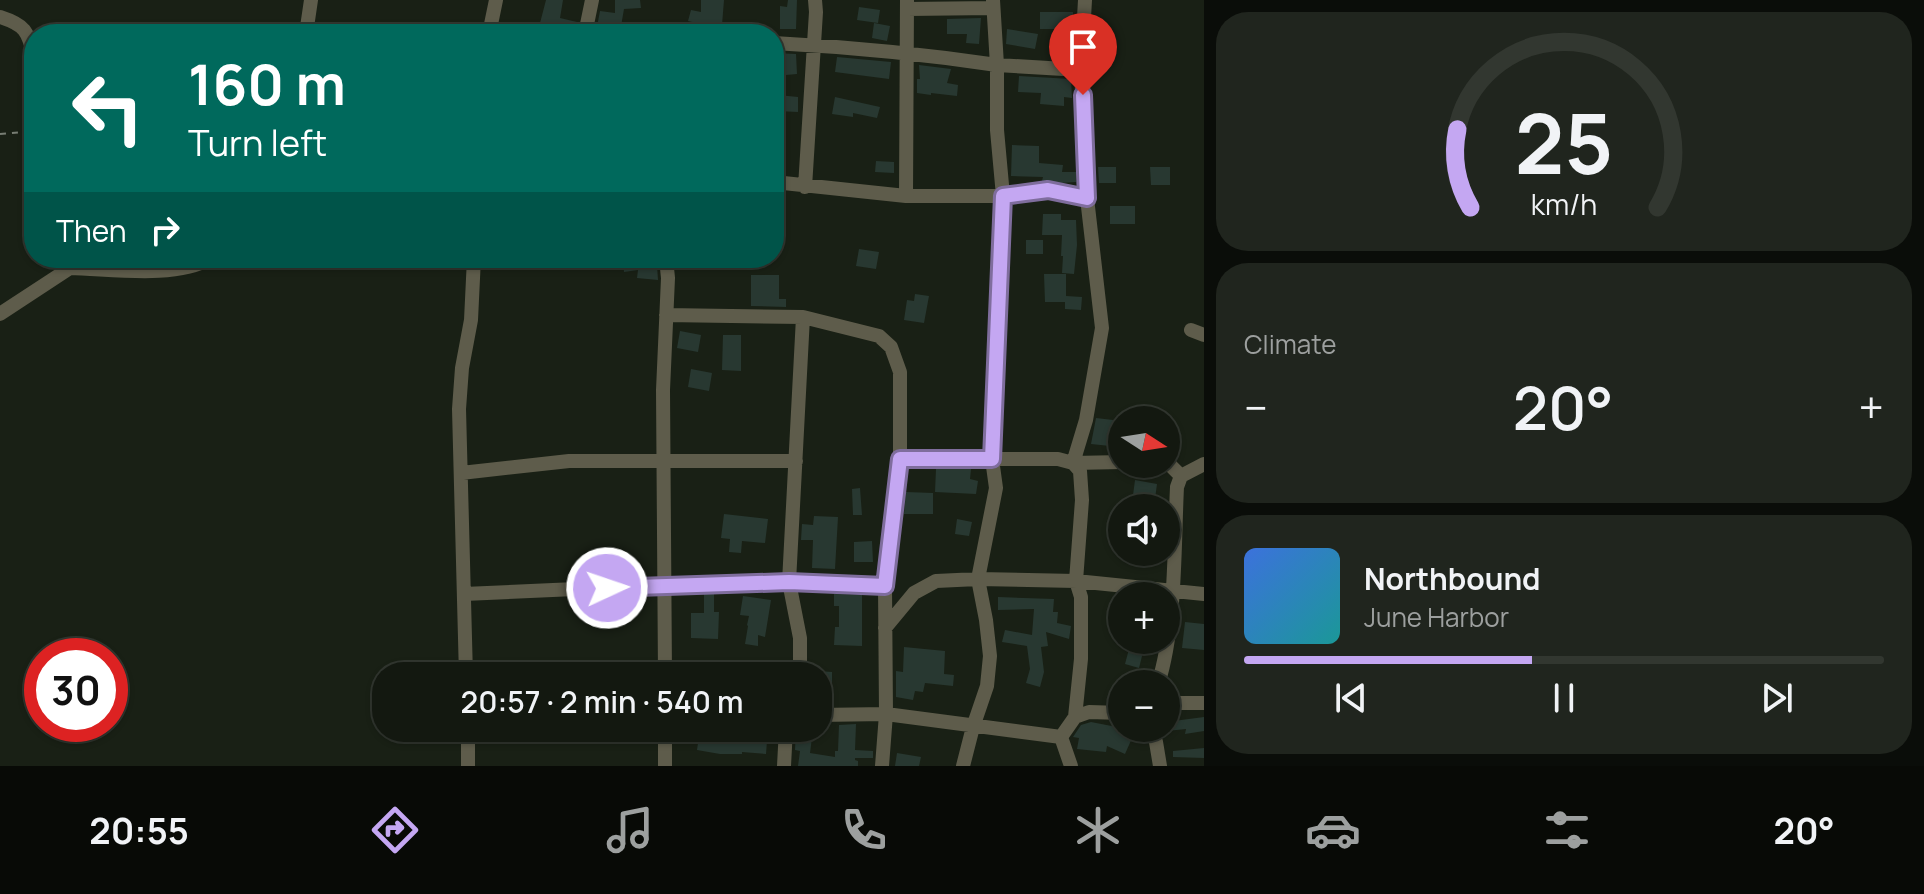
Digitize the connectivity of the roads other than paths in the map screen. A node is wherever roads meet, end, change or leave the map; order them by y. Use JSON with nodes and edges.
{"nodes":[{"id":1,"x":311,"y":0,"type":"edge"},
{"id":2,"x":496,"y":0,"type":"edge"},
{"id":3,"x":592,"y":0,"type":"edge"},
{"id":4,"x":815,"y":0,"type":"edge"},
{"id":5,"x":1085,"y":0,"type":"edge"},
{"id":6,"x":907,"y":4,"type":"edge"},
{"id":7,"x":993,"y":4,"type":"edge"},
{"id":8,"x":0,"y":17,"type":"edge"},
{"id":9,"x":307,"y":24,"type":"edge"},
{"id":10,"x":491,"y":24,"type":"edge"},
{"id":11,"x":587,"y":24,"type":"edge"},
{"id":12,"x":24,"y":29,"type":"edge"},
{"id":13,"x":784,"y":44,"type":"edge"},
{"id":14,"x":814,"y":45,"type":"junction"},
{"id":15,"x":907,"y":54,"type":"junction"},
{"id":16,"x":997,"y":65,"type":"junction"},
{"id":17,"x":1081,"y":70,"type":"junction"},
{"id":18,"x":784,"y":184,"type":"edge"},
{"id":19,"x":805,"y":187,"type":"junction"},
{"id":20,"x":906,"y":196,"type":"junction"},
{"id":21,"x":1003,"y":196,"type":"junction"},
{"id":22,"x":1087,"y":198,"type":"junction"},
{"id":23,"x":68,"y":268,"type":"edge"},
{"id":24,"x":124,"y":268,"type":"edge"},
{"id":25,"x":187,"y":268,"type":"edge"},
{"id":26,"x":474,"y":268,"type":"edge"},
{"id":27,"x":667,"y":268,"type":"edge"},
{"id":28,"x":1,"y":308,"type":"edge"},
{"id":29,"x":666,"y":315,"type":"junction"},
{"id":30,"x":803,"y":317,"type":"junction"},
{"id":31,"x":900,"y":459,"type":"junction"},
{"id":32,"x":992,"y":459,"type":"junction"},
{"id":33,"x":664,"y":460,"type":"junction"},
{"id":34,"x":796,"y":461,"type":"junction"},
{"id":35,"x":1108,"y":462,"type":"edge"},
{"id":36,"x":1073,"y":463,"type":"junction"},
{"id":37,"x":1204,"y":464,"type":"edge"},
{"id":38,"x":461,"y":473,"type":"junction"},
{"id":39,"x":1181,"y":476,"type":"joint"},
{"id":40,"x":978,"y":579,"type":"junction"},
{"id":41,"x":1076,"y":581,"type":"junction"},
{"id":42,"x":789,"y":582,"type":"junction"},
{"id":43,"x":1172,"y":582,"type":"edge"},
{"id":44,"x":665,"y":585,"type":"junction"},
{"id":45,"x":1108,"y":585,"type":"edge"},
{"id":46,"x":885,"y":586,"type":"junction"},
{"id":47,"x":1180,"y":592,"type":"edge"},
{"id":48,"x":464,"y":594,"type":"junction"},
{"id":49,"x":1204,"y":594,"type":"edge"},
{"id":50,"x":885,"y":628,"type":"junction"},
{"id":51,"x":466,"y":662,"type":"edge"},
{"id":52,"x":665,"y":662,"type":"edge"},
{"id":53,"x":800,"y":662,"type":"edge"},
{"id":54,"x":1180,"y":703,"type":"edge"},
{"id":55,"x":1204,"y":703,"type":"edge"},
{"id":56,"x":1108,"y":713,"type":"edge"},
{"id":57,"x":886,"y":714,"type":"junction"},
{"id":58,"x":832,"y":715,"type":"edge"},
{"id":59,"x":1075,"y":717,"type":"junction"},
{"id":60,"x":973,"y":727,"type":"junction"},
{"id":61,"x":1061,"y":737,"type":"junction"},
{"id":62,"x":468,"y":742,"type":"edge"},
{"id":63,"x":665,"y":742,"type":"edge"},
{"id":64,"x":785,"y":742,"type":"edge"},
{"id":65,"x":1156,"y":742,"type":"edge"},
{"id":66,"x":468,"y":766,"type":"edge"},
{"id":67,"x":665,"y":766,"type":"edge"},
{"id":68,"x":784,"y":766,"type":"edge"},
{"id":69,"x":882,"y":766,"type":"edge"},
{"id":70,"x":963,"y":766,"type":"edge"},
{"id":71,"x":1071,"y":766,"type":"edge"},
{"id":72,"x":1160,"y":766,"type":"edge"}],
"edges":[{"from":1,"to":9,"type":"street"},
{"from":2,"to":10,"type":"street"},
{"from":3,"to":11,"type":"street"},
{"from":4,"to":14,"type":"street"},
{"from":5,"to":17,"type":"street"},
{"from":6,"to":7,"type":"street"},
{"from":6,"to":15,"type":"street"},
{"from":7,"to":16,"type":"street"},
{"from":8,"to":12,"type":"street"},
{"from":13,"to":14,"type":"street"},
{"from":14,"to":15,"type":"street"},
{"from":14,"to":19,"type":"street"},
{"from":15,"to":16,"type":"street"},
{"from":15,"to":20,"type":"street"},
{"from":16,"to":17,"type":"street"},
{"from":16,"to":21,"type":"street"},
{"from":17,"to":22,"type":"street"},
{"from":18,"to":19,"type":"street"},
{"from":19,"to":20,"type":"street"},
{"from":20,"to":21,"type":"street"},
{"from":21,"to":22,"type":"street"},
{"from":21,"to":32,"type":"street"},
{"from":22,"to":36,"type":"street"},
{"from":23,"to":28,"type":"street"},
{"from":24,"to":25,"type":"street"},
{"from":26,"to":38,"type":"street"},
{"from":27,"to":29,"type":"street"},
{"from":29,"to":30,"type":"street"},
{"from":29,"to":33,"type":"street"},
{"from":30,"to":31,"type":"street"},
{"from":30,"to":34,"type":"street"},
{"from":31,"to":32,"type":"street"},
{"from":31,"to":46,"type":"street"},
{"from":32,"to":36,"type":"street"},
{"from":32,"to":40,"type":"street"},
{"from":33,"to":34,"type":"street"},
{"from":33,"to":38,"type":"street"},
{"from":33,"to":44,"type":"street"},
{"from":34,"to":42,"type":"street"},
{"from":35,"to":36,"type":"street"},
{"from":36,"to":41,"type":"street"},
{"from":37,"to":39,"type":"street"},
{"from":38,"to":48,"type":"street"},
{"from":39,"to":43,"type":"street"},
{"from":40,"to":41,"type":"street"},
{"from":40,"to":50,"type":"street"},
{"from":40,"to":60,"type":"street"},
{"from":41,"to":45,"type":"street"},
{"from":41,"to":59,"type":"street"},
{"from":42,"to":44,"type":"street"},
{"from":42,"to":46,"type":"street"},
{"from":42,"to":53,"type":"street"},
{"from":44,"to":48,"type":"street"},
{"from":44,"to":52,"type":"street"},
{"from":46,"to":50,"type":"street"},
{"from":47,"to":49,"type":"street"},
{"from":48,"to":51,"type":"street"},
{"from":50,"to":57,"type":"street"},
{"from":54,"to":55,"type":"street"},
{"from":56,"to":59,"type":"street"},
{"from":57,"to":58,"type":"street"},
{"from":57,"to":60,"type":"street"},
{"from":57,"to":69,"type":"street"},
{"from":59,"to":61,"type":"street"},
{"from":60,"to":61,"type":"street"},
{"from":60,"to":70,"type":"street"},
{"from":61,"to":71,"type":"street"},
{"from":62,"to":66,"type":"street"},
{"from":63,"to":67,"type":"street"},
{"from":64,"to":68,"type":"street"},
{"from":65,"to":72,"type":"street"}]}
